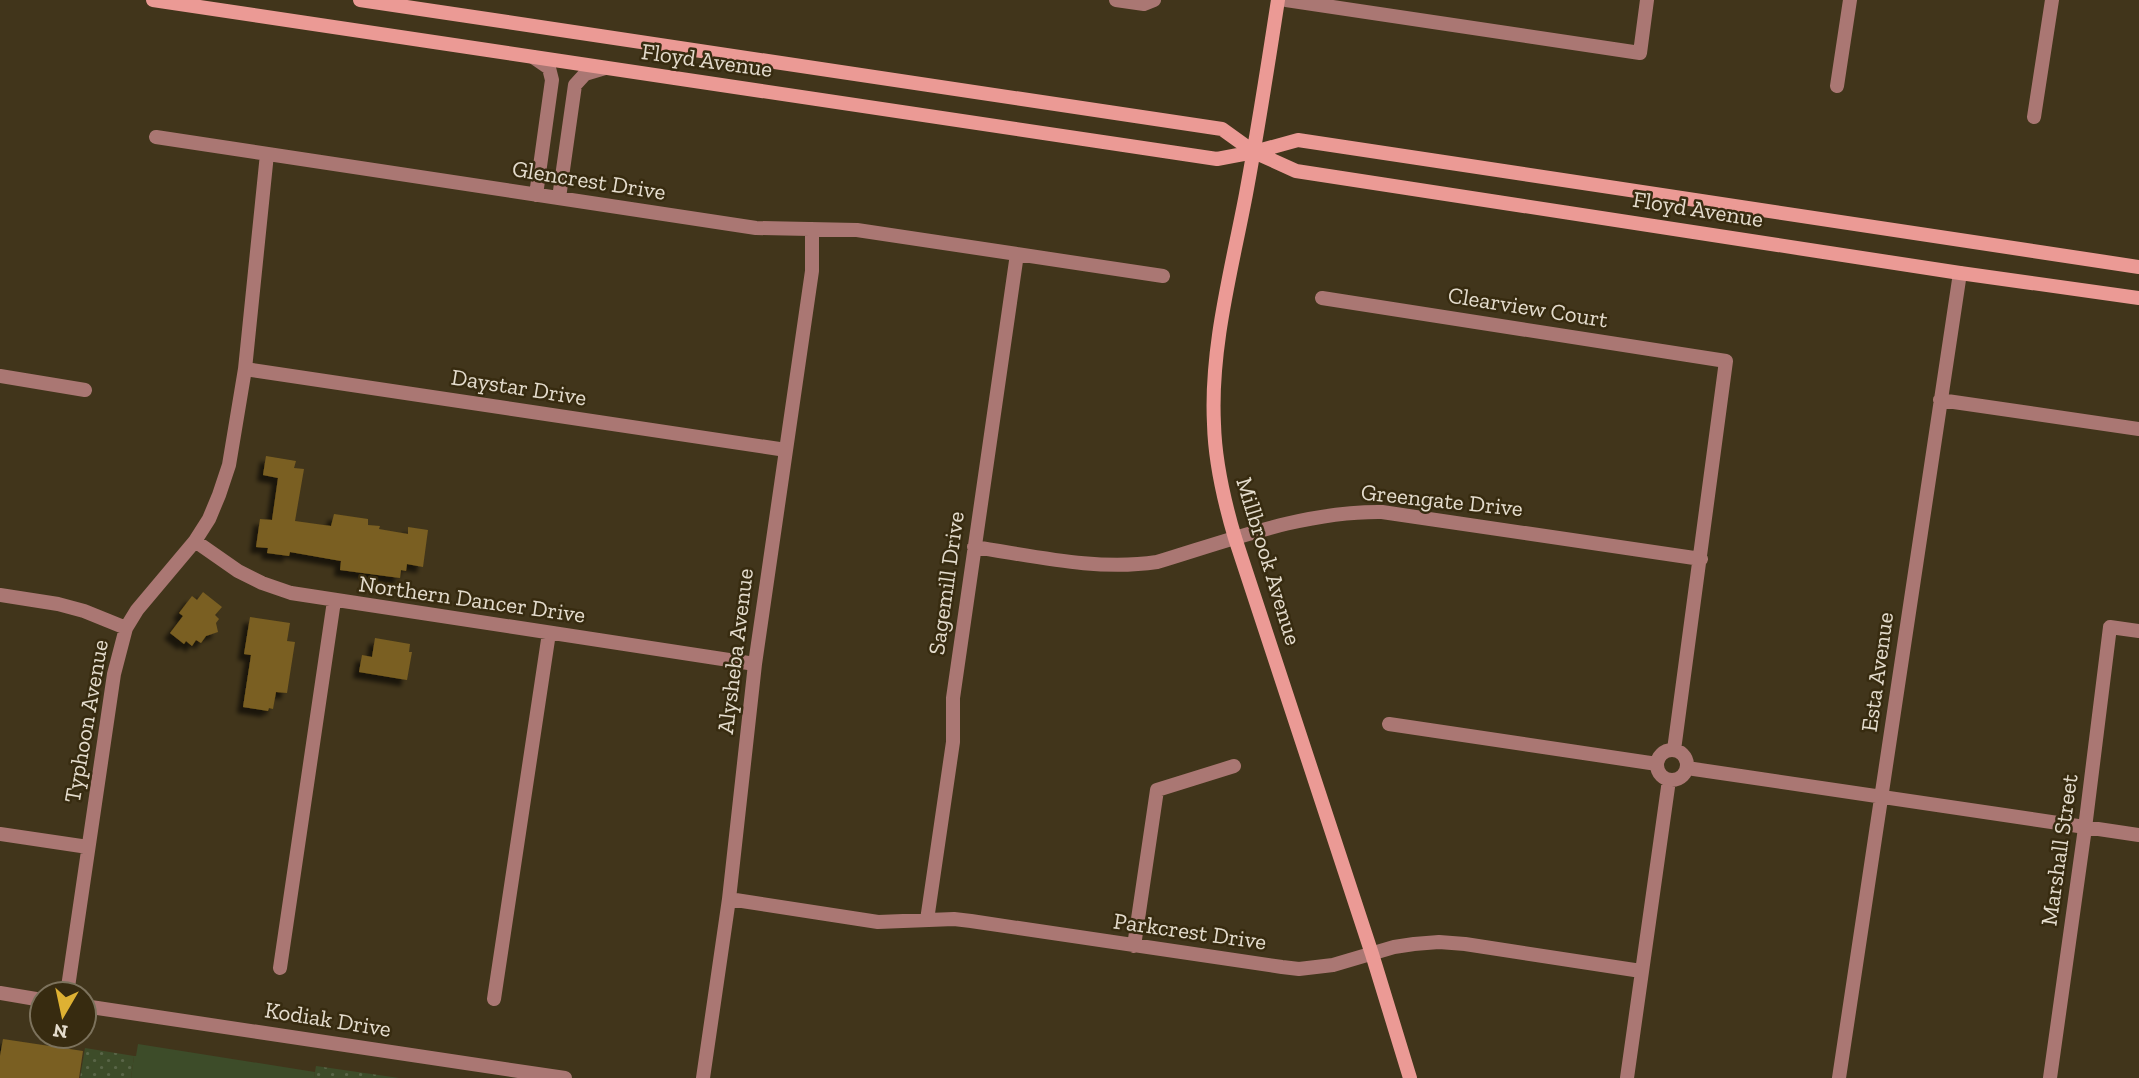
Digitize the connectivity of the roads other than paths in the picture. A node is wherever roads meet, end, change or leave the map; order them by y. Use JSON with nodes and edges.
{"nodes":[{"id":1,"x":153,"y":0,"type":"edge"},
{"id":2,"x":360,"y":0,"type":"edge"},
{"id":3,"x":1116,"y":0,"type":"edge"},
{"id":4,"x":1278,"y":0,"type":"edge"},
{"id":5,"x":1286,"y":0,"type":"edge"},
{"id":6,"x":1647,"y":0,"type":"edge"},
{"id":7,"x":1850,"y":0,"type":"edge"},
{"id":8,"x":2052,"y":0,"type":"edge"},
{"id":9,"x":1154,"y":1,"type":"edge"},
{"id":10,"x":533,"y":57,"type":"junction"},
{"id":11,"x":605,"y":68,"type":"junction"},
{"id":12,"x":1837,"y":86,"type":"dead end"},
{"id":13,"x":2034,"y":117,"type":"dead end"},
{"id":14,"x":156,"y":137,"type":"dead end"},
{"id":15,"x":1254,"y":152,"type":"junction"},
{"id":16,"x":267,"y":154,"type":"junction"},
{"id":17,"x":536,"y":195,"type":"junction"},
{"id":18,"x":559,"y":198,"type":"junction"},
{"id":19,"x":812,"y":229,"type":"junction"},
{"id":20,"x":1017,"y":254,"type":"junction"},
{"id":21,"x":2139,"y":267,"type":"edge"},
{"id":22,"x":1960,"y":273,"type":"junction"},
{"id":23,"x":1163,"y":276,"type":"dead end"},
{"id":24,"x":1322,"y":298,"type":"dead end"},
{"id":25,"x":2139,"y":298,"type":"edge"},
{"id":26,"x":245,"y":369,"type":"junction"},
{"id":27,"x":0,"y":376,"type":"edge"},
{"id":28,"x":85,"y":390,"type":"dead end"},
{"id":29,"x":1940,"y":400,"type":"junction"},
{"id":30,"x":2139,"y":429,"type":"edge"},
{"id":31,"x":786,"y":450,"type":"junction"},
{"id":32,"x":1235,"y":538,"type":"junction"},
{"id":33,"x":195,"y":541,"type":"junction"},
{"id":34,"x":974,"y":547,"type":"junction"},
{"id":35,"x":1700,"y":559,"type":"junction"},
{"id":36,"x":0,"y":595,"type":"edge"},
{"id":37,"x":334,"y":601,"type":"junction"},
{"id":38,"x":126,"y":628,"type":"junction"},
{"id":39,"x":2139,"y":631,"type":"edge"},
{"id":40,"x":549,"y":633,"type":"junction"},
{"id":41,"x":755,"y":664,"type":"junction"},
{"id":42,"x":1390,"y":724,"type":"dead end"},
{"id":43,"x":1674,"y":750,"type":"junction"},
{"id":44,"x":1657,"y":764,"type":"junction"},
{"id":45,"x":1234,"y":766,"type":"dead end"},
{"id":46,"x":1687,"y":768,"type":"junction"},
{"id":47,"x":1669,"y":780,"type":"junction"},
{"id":48,"x":1882,"y":797,"type":"junction"},
{"id":49,"x":2085,"y":828,"type":"junction"},
{"id":50,"x":0,"y":834,"type":"edge"},
{"id":51,"x":2139,"y":835,"type":"edge"},
{"id":52,"x":88,"y":847,"type":"junction"},
{"id":53,"x":729,"y":899,"type":"junction"},
{"id":54,"x":928,"y":920,"type":"junction"},
{"id":55,"x":1134,"y":946,"type":"junction"},
{"id":56,"x":1372,"y":954,"type":"junction"},
{"id":57,"x":280,"y":968,"type":"dead end"},
{"id":58,"x":1642,"y":971,"type":"junction"},
{"id":59,"x":69,"y":980,"type":"edge"},
{"id":60,"x":0,"y":993,"type":"edge"},
{"id":61,"x":28,"y":998,"type":"edge"},
{"id":62,"x":494,"y":999,"type":"dead end"},
{"id":63,"x":98,"y":1008,"type":"edge"},
{"id":64,"x":565,"y":1078,"type":"edge"},
{"id":65,"x":703,"y":1078,"type":"edge"},
{"id":66,"x":1410,"y":1078,"type":"edge"},
{"id":67,"x":1627,"y":1078,"type":"edge"},
{"id":68,"x":1839,"y":1078,"type":"edge"},
{"id":69,"x":2050,"y":1078,"type":"edge"}],
"edges":[{"from":1,"to":10,"type":"street","name":"Floyd Avenue"},
{"from":2,"to":15,"type":"street","name":"Floyd Avenue"},
{"from":3,"to":9,"type":"street"},
{"from":4,"to":15,"type":"street","name":"Millbrook Avenue"},
{"from":5,"to":6,"type":"street"},
{"from":7,"to":12,"type":"street"},
{"from":8,"to":13,"type":"street"},
{"from":10,"to":11,"type":"street","name":"Floyd Avenue"},
{"from":10,"to":17,"type":"street"},
{"from":11,"to":15,"type":"street","name":"Floyd Avenue"},
{"from":11,"to":18,"type":"street"},
{"from":14,"to":16,"type":"street","name":"Glencrest Drive"},
{"from":15,"to":21,"type":"street","name":"Floyd Avenue"},
{"from":15,"to":22,"type":"street","name":"Floyd Avenue"},
{"from":15,"to":32,"type":"street","name":"Millbrook Avenue"},
{"from":16,"to":17,"type":"street","name":"Glencrest Drive"},
{"from":16,"to":26,"type":"street","name":"Typhoon Avenue"},
{"from":17,"to":18,"type":"street","name":"Glencrest Drive"},
{"from":18,"to":19,"type":"street","name":"Glencrest Drive"},
{"from":19,"to":20,"type":"street","name":"Glencrest Drive"},
{"from":19,"to":31,"type":"street","name":"Alysheba Avenue"},
{"from":20,"to":23,"type":"street","name":"Glencrest Drive"},
{"from":20,"to":34,"type":"street","name":"Sagemill Drive"},
{"from":22,"to":25,"type":"street","name":"Floyd Avenue"},
{"from":22,"to":29,"type":"street","name":"Esta Avenue"},
{"from":24,"to":35,"type":"street","name":"Clearview Court"},
{"from":26,"to":31,"type":"street","name":"Daystar Drive"},
{"from":26,"to":33,"type":"street","name":"Typhoon Avenue"},
{"from":27,"to":28,"type":"street"},
{"from":29,"to":30,"type":"street"},
{"from":29,"to":48,"type":"street","name":"Esta Avenue"},
{"from":31,"to":41,"type":"street","name":"Alysheba Avenue"},
{"from":32,"to":34,"type":"street","name":"Greengate Drive"},
{"from":32,"to":35,"type":"street","name":"Greengate Drive"},
{"from":32,"to":56,"type":"street","name":"Millbrook Avenue"},
{"from":33,"to":37,"type":"street","name":"Northern Dancer Drive"},
{"from":33,"to":38,"type":"street","name":"Typhoon Avenue"},
{"from":34,"to":54,"type":"street","name":"Sagemill Drive"},
{"from":35,"to":43,"type":"street"},
{"from":36,"to":38,"type":"street"},
{"from":37,"to":40,"type":"street","name":"Northern Dancer Drive"},
{"from":37,"to":57,"type":"street"},
{"from":38,"to":52,"type":"street","name":"Typhoon Avenue"},
{"from":39,"to":49,"type":"street","name":"Marshall Street"},
{"from":40,"to":41,"type":"street","name":"Northern Dancer Drive"},
{"from":40,"to":62,"type":"street"},
{"from":41,"to":53,"type":"street","name":"Alysheba Avenue"},
{"from":42,"to":44,"type":"street"},
{"from":43,"to":44,"type":"street"},
{"from":43,"to":46,"type":"street"},
{"from":44,"to":47,"type":"street"},
{"from":45,"to":55,"type":"street"},
{"from":46,"to":47,"type":"street"},
{"from":46,"to":48,"type":"street"},
{"from":47,"to":58,"type":"street"},
{"from":48,"to":49,"type":"street"},
{"from":48,"to":68,"type":"street","name":"Esta Avenue"},
{"from":49,"to":51,"type":"street"},
{"from":49,"to":69,"type":"street","name":"Marshall Street"},
{"from":50,"to":52,"type":"street"},
{"from":52,"to":59,"type":"street","name":"Typhoon Avenue"},
{"from":53,"to":54,"type":"street","name":"Parkcrest Drive"},
{"from":53,"to":65,"type":"street","name":"Alysheba Avenue"},
{"from":54,"to":55,"type":"street","name":"Parkcrest Drive"},
{"from":55,"to":56,"type":"street","name":"Parkcrest Drive"},
{"from":56,"to":58,"type":"street","name":"Parkcrest Drive"},
{"from":56,"to":66,"type":"street","name":"Millbrook Avenue"},
{"from":58,"to":67,"type":"street"},
{"from":60,"to":61,"type":"street"},
{"from":63,"to":64,"type":"street","name":"Kodiak Drive"}]}
